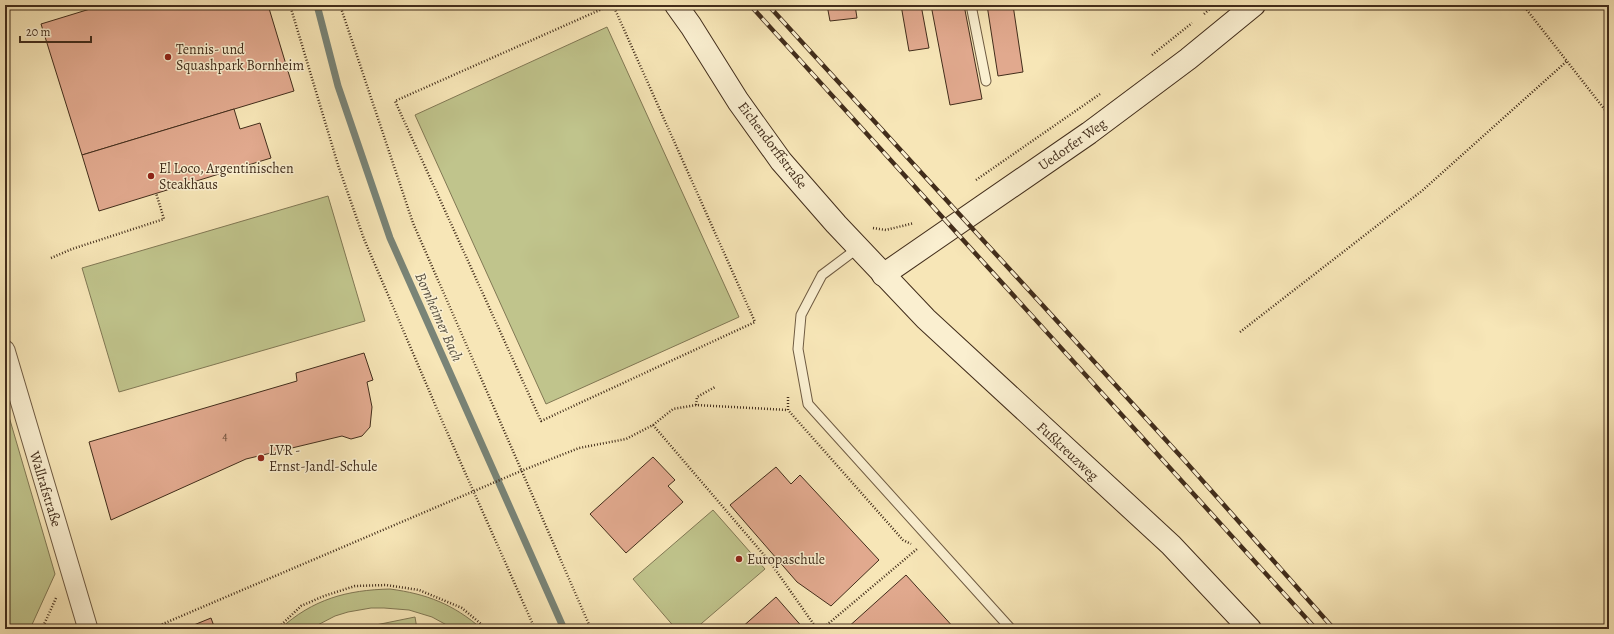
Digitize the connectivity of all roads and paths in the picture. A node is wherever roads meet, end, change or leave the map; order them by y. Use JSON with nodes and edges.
{"nodes":[{"id":1,"x":290,"y":5,"type":"edge"},
{"id":2,"x":340,"y":5,"type":"edge"},
{"id":3,"x":612,"y":5,"type":"edge"},
{"id":4,"x":676,"y":5,"type":"edge"},
{"id":5,"x":971,"y":5,"type":"edge"},
{"id":6,"x":1254,"y":5,"type":"edge"},
{"id":7,"x":1523,"y":5,"type":"edge"},
{"id":8,"x":1567,"y":61,"type":"junction"},
{"id":9,"x":986,"y":81,"type":"dead end"},
{"id":10,"x":1609,"y":115,"type":"edge"},
{"id":11,"x":156,"y":194,"type":"dead end"},
{"id":12,"x":858,"y":248,"type":"junction"},
{"id":13,"x":51,"y":258,"type":"dead end"},
{"id":14,"x":883,"y":275,"type":"junction"},
{"id":15,"x":1240,"y":332,"type":"dead end"},
{"id":16,"x":5,"y":350,"type":"edge"},
{"id":17,"x":715,"y":387,"type":"dead end"},
{"id":18,"x":696,"y":404,"type":"junction"},
{"id":19,"x":788,"y":410,"type":"dead end"},
{"id":20,"x":653,"y":425,"type":"junction"},
{"id":21,"x":520,"y":471,"type":"junction"},
{"id":22,"x":474,"y":492,"type":"junction"},
{"id":23,"x":919,"y":548,"type":"dead end"},
{"id":24,"x":88,"y":629,"type":"edge"},
{"id":25,"x":151,"y":629,"type":"edge"},
{"id":26,"x":277,"y":629,"type":"edge"},
{"id":27,"x":487,"y":629,"type":"edge"},
{"id":28,"x":535,"y":629,"type":"edge"},
{"id":29,"x":591,"y":629,"type":"edge"},
{"id":30,"x":817,"y":629,"type":"edge"},
{"id":31,"x":822,"y":629,"type":"edge"},
{"id":32,"x":1011,"y":629,"type":"edge"},
{"id":33,"x":1250,"y":629,"type":"edge"}],
"edges":[{"from":1,"to":22,"type":"path"},
{"from":2,"to":21,"type":"path"},
{"from":3,"to":3,"type":"path"},
{"from":4,"to":12,"type":"street","name":"Eichendorffstraße"},
{"from":5,"to":9,"type":"lane"},
{"from":6,"to":14,"type":"street","name":"Uedorfer Weg"},
{"from":7,"to":8,"type":"path"},
{"from":8,"to":10,"type":"path"},
{"from":8,"to":15,"type":"path"},
{"from":11,"to":13,"type":"path"},
{"from":12,"to":14,"type":"street","name":"Eichendorffstraße"},
{"from":12,"to":32,"type":"lane"},
{"from":14,"to":33,"type":"street","name":"Fußkreuzweg"},
{"from":16,"to":24,"type":"street","name":"Wallrafstraße"},
{"from":17,"to":18,"type":"path"},
{"from":18,"to":19,"type":"path"},
{"from":18,"to":20,"type":"path"},
{"from":20,"to":21,"type":"path"},
{"from":20,"to":30,"type":"path"},
{"from":21,"to":22,"type":"path"},
{"from":21,"to":29,"type":"path"},
{"from":22,"to":25,"type":"path"},
{"from":22,"to":28,"type":"path"},
{"from":23,"to":31,"type":"path"},
{"from":26,"to":27,"type":"path"}]}
